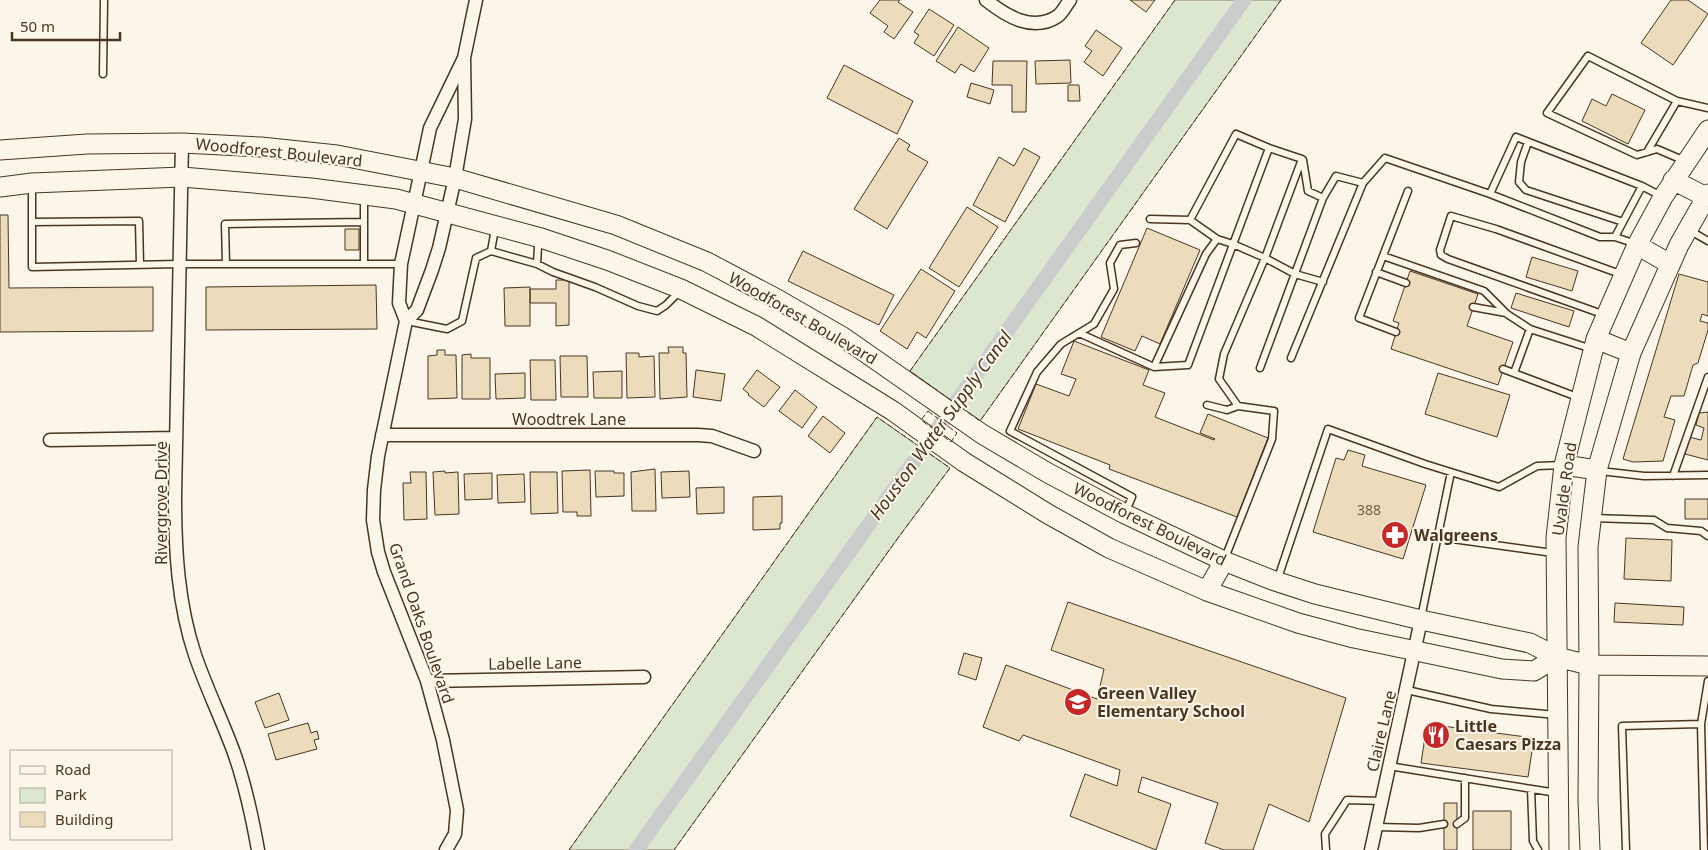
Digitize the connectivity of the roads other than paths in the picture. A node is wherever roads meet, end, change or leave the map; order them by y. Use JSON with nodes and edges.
{"nodes":[{"id":1,"x":104,"y":0,"type":"edge"},
{"id":2,"x":476,"y":0,"type":"edge"},
{"id":3,"x":986,"y":0,"type":"edge"},
{"id":4,"x":1070,"y":0,"type":"edge"},
{"id":5,"x":464,"y":58,"type":"junction"},
{"id":6,"x":103,"y":74,"type":"dead end"},
{"id":7,"x":1677,"y":101,"type":"junction"},
{"id":8,"x":1708,"y":108,"type":"edge"},
{"id":9,"x":1708,"y":130,"type":"edge"},
{"id":10,"x":1528,"y":142,"type":"junction"},
{"id":11,"x":182,"y":143,"type":"junction"},
{"id":12,"x":1269,"y":148,"type":"junction"},
{"id":13,"x":0,"y":150,"type":"edge"},
{"id":14,"x":1647,"y":152,"type":"junction"},
{"id":15,"x":1302,"y":159,"type":"junction"},
{"id":16,"x":1686,"y":162,"type":"junction"},
{"id":17,"x":421,"y":171,"type":"junction"},
{"id":18,"x":182,"y":177,"type":"junction"},
{"id":19,"x":455,"y":178,"type":"junction"},
{"id":20,"x":1673,"y":180,"type":"junction"},
{"id":21,"x":32,"y":183,"type":"junction"},
{"id":22,"x":1363,"y":183,"type":"junction"},
{"id":23,"x":1642,"y":186,"type":"junction"},
{"id":24,"x":0,"y":187,"type":"edge"},
{"id":25,"x":1408,"y":191,"type":"dead end"},
{"id":26,"x":364,"y":194,"type":"junction"},
{"id":27,"x":1490,"y":194,"type":"junction"},
{"id":28,"x":1707,"y":196,"type":"edge"},
{"id":29,"x":1663,"y":197,"type":"junction"},
{"id":30,"x":1323,"y":198,"type":"junction"},
{"id":31,"x":414,"y":204,"type":"junction"},
{"id":32,"x":447,"y":212,"type":"junction"},
{"id":33,"x":1150,"y":219,"type":"dead end"},
{"id":34,"x":1190,"y":220,"type":"junction"},
{"id":35,"x":32,"y":222,"type":"junction"},
{"id":36,"x":364,"y":222,"type":"junction"},
{"id":37,"x":1623,"y":222,"type":"junction"},
{"id":38,"x":496,"y":225,"type":"junction"},
{"id":39,"x":1688,"y":229,"type":"junction"},
{"id":40,"x":1615,"y":237,"type":"junction"},
{"id":41,"x":541,"y":238,"type":"junction"},
{"id":42,"x":1217,"y":239,"type":"junction"},
{"id":43,"x":1708,"y":240,"type":"edge"},
{"id":44,"x":1136,"y":243,"type":"dead end"},
{"id":45,"x":1233,"y":244,"type":"junction"},
{"id":46,"x":1637,"y":245,"type":"junction"},
{"id":47,"x":491,"y":251,"type":"junction"},
{"id":48,"x":1383,"y":256,"type":"junction"},
{"id":49,"x":1265,"y":258,"type":"junction"},
{"id":50,"x":364,"y":263,"type":"junction"},
{"id":51,"x":140,"y":264,"type":"junction"},
{"id":52,"x":179,"y":264,"type":"junction"},
{"id":53,"x":226,"y":264,"type":"junction"},
{"id":54,"x":401,"y":264,"type":"junction"},
{"id":55,"x":537,"y":264,"type":"junction"},
{"id":56,"x":1670,"y":264,"type":"junction"},
{"id":57,"x":1376,"y":272,"type":"junction"},
{"id":58,"x":1295,"y":274,"type":"junction"},
{"id":59,"x":1624,"y":276,"type":"junction"},
{"id":60,"x":1324,"y":282,"type":"junction"},
{"id":61,"x":1406,"y":283,"type":"dead end"},
{"id":62,"x":681,"y":289,"type":"junction"},
{"id":63,"x":1473,"y":307,"type":"dead end"},
{"id":64,"x":1507,"y":314,"type":"junction"},
{"id":65,"x":1606,"y":315,"type":"junction"},
{"id":66,"x":406,"y":321,"type":"junction"},
{"id":67,"x":1530,"y":329,"type":"junction"},
{"id":68,"x":1396,"y":332,"type":"dead end"},
{"id":69,"x":1079,"y":333,"type":"junction"},
{"id":70,"x":1595,"y":344,"type":"junction"},
{"id":71,"x":1630,"y":353,"type":"junction"},
{"id":72,"x":1291,"y":358,"type":"dead end"},
{"id":73,"x":1154,"y":367,"type":"junction"},
{"id":74,"x":1260,"y":368,"type":"dead end"},
{"id":75,"x":1503,"y":369,"type":"dead end"},
{"id":76,"x":1514,"y":373,"type":"junction"},
{"id":77,"x":1708,"y":377,"type":"edge"},
{"id":78,"x":1581,"y":398,"type":"junction"},
{"id":79,"x":1207,"y":405,"type":"dead end"},
{"id":80,"x":1238,"y":406,"type":"junction"},
{"id":81,"x":382,"y":435,"type":"junction"},
{"id":82,"x":176,"y":438,"type":"junction"},
{"id":83,"x":50,"y":440,"type":"dead end"},
{"id":84,"x":754,"y":452,"type":"dead end"},
{"id":85,"x":1564,"y":465,"type":"junction"},
{"id":86,"x":1596,"y":470,"type":"junction"},
{"id":87,"x":1451,"y":472,"type":"junction"},
{"id":88,"x":1708,"y":475,"type":"edge"},
{"id":89,"x":1673,"y":476,"type":"junction"},
{"id":90,"x":1125,"y":514,"type":"junction"},
{"id":91,"x":1591,"y":518,"type":"junction"},
{"id":92,"x":1708,"y":536,"type":"edge"},
{"id":93,"x":1438,"y":537,"type":"junction"},
{"id":94,"x":1556,"y":553,"type":"junction"},
{"id":95,"x":1224,"y":561,"type":"junction"},
{"id":96,"x":1277,"y":582,"type":"junction"},
{"id":97,"x":1207,"y":591,"type":"junction"},
{"id":98,"x":1421,"y":620,"type":"junction"},
{"id":99,"x":1415,"y":652,"type":"junction"},
{"id":100,"x":1556,"y":658,"type":"junction"},
{"id":101,"x":1589,"y":665,"type":"junction"},
{"id":102,"x":1708,"y":666,"type":"edge"},
{"id":103,"x":644,"y":677,"type":"dead end"},
{"id":104,"x":427,"y":681,"type":"junction"},
{"id":105,"x":1708,"y":681,"type":"edge"},
{"id":106,"x":1407,"y":690,"type":"junction"},
{"id":107,"x":1557,"y":715,"type":"junction"},
{"id":108,"x":1701,"y":724,"type":"junction"},
{"id":109,"x":1389,"y":766,"type":"junction"},
{"id":110,"x":1465,"y":778,"type":"junction"},
{"id":111,"x":1531,"y":789,"type":"junction"},
{"id":112,"x":1558,"y":793,"type":"junction"},
{"id":113,"x":1383,"y":801,"type":"junction"},
{"id":114,"x":1444,"y":824,"type":"dead end"},
{"id":115,"x":1457,"y":824,"type":"dead end"},
{"id":116,"x":1377,"y":827,"type":"junction"},
{"id":117,"x":447,"y":847,"type":"edge"},
{"id":118,"x":258,"y":850,"type":"edge"},
{"id":119,"x":1326,"y":850,"type":"edge"},
{"id":120,"x":1372,"y":850,"type":"edge"},
{"id":121,"x":1538,"y":850,"type":"edge"},
{"id":122,"x":1558,"y":850,"type":"edge"},
{"id":123,"x":1590,"y":850,"type":"edge"},
{"id":124,"x":1626,"y":850,"type":"edge"},
{"id":125,"x":1704,"y":850,"type":"edge"}],
"edges":[{"from":1,"to":6,"type":"lane"},
{"from":2,"to":5,"type":"street","name":"Grand Oaks Boulevard"},
{"from":3,"to":4,"type":"street"},
{"from":5,"to":17,"type":"street","name":"Grand Oaks Boulevard"},
{"from":5,"to":19,"type":"street","name":"Grand Oaks Boulevard"},
{"from":7,"to":8,"type":"lane"},
{"from":7,"to":14,"type":"lane"},
{"from":7,"to":14,"type":"lane"},
{"from":9,"to":16,"type":"main road","name":"Uvalde Road"},
{"from":10,"to":23,"type":"lane"},
{"from":10,"to":27,"type":"lane"},
{"from":10,"to":37,"type":"lane"},
{"from":11,"to":13,"type":"main road","name":"Woodforest Boulevard"},
{"from":11,"to":17,"type":"main road","name":"Woodforest Boulevard"},
{"from":11,"to":18,"type":"street","name":"Rivergrove Drive"},
{"from":12,"to":15,"type":"lane"},
{"from":12,"to":34,"type":"lane"},
{"from":12,"to":45,"type":"lane"},
{"from":14,"to":16,"type":"lane"},
{"from":15,"to":30,"type":"lane"},
{"from":15,"to":49,"type":"lane"},
{"from":16,"to":20,"type":"main road","name":"Uvalde Road"},
{"from":17,"to":19,"type":"main road","name":"Woodforest Boulevard"},
{"from":17,"to":31,"type":"street","name":"Grand Oaks Boulevard"},
{"from":18,"to":21,"type":"main road","name":"Woodforest Boulevard"},
{"from":18,"to":26,"type":"main road","name":"Woodforest Boulevard"},
{"from":18,"to":52,"type":"street","name":"Rivergrove Drive"},
{"from":19,"to":32,"type":"street","name":"Grand Oaks Boulevard"},
{"from":19,"to":90,"type":"main road","name":"Woodforest Boulevard"},
{"from":20,"to":28,"type":"main road"},
{"from":20,"to":29,"type":"main road","name":"Uvalde Road"},
{"from":21,"to":24,"type":"main road","name":"Woodforest Boulevard"},
{"from":21,"to":35,"type":"lane"},
{"from":22,"to":27,"type":"lane"},
{"from":22,"to":30,"type":"lane"},
{"from":22,"to":60,"type":"lane"},
{"from":23,"to":29,"type":"lane"},
{"from":23,"to":37,"type":"lane"},
{"from":25,"to":48,"type":"lane"},
{"from":26,"to":31,"type":"main road","name":"Woodforest Boulevard"},
{"from":26,"to":36,"type":"lane"},
{"from":27,"to":40,"type":"lane"},
{"from":28,"to":39,"type":"main road","name":"Uvalde Road"},
{"from":29,"to":46,"type":"main road","name":"Uvalde Road"},
{"from":30,"to":58,"type":"lane"},
{"from":31,"to":32,"type":"main road","name":"Woodforest Boulevard"},
{"from":31,"to":54,"type":"street","name":"Grand Oaks Boulevard"},
{"from":32,"to":38,"type":"main road","name":"Woodforest Boulevard"},
{"from":32,"to":66,"type":"street","name":"Grand Oaks Boulevard"},
{"from":33,"to":34,"type":"lane"},
{"from":34,"to":42,"type":"lane"},
{"from":35,"to":51,"type":"lane"},
{"from":35,"to":51,"type":"lane"},
{"from":36,"to":50,"type":"lane"},
{"from":36,"to":53,"type":"lane"},
{"from":37,"to":40,"type":"lane"},
{"from":38,"to":41,"type":"main road","name":"Woodforest Boulevard"},
{"from":38,"to":47,"type":"lane"},
{"from":39,"to":43,"type":"lane"},
{"from":39,"to":56,"type":"main road","name":"Uvalde Road"},
{"from":40,"to":46,"type":"lane"},
{"from":41,"to":55,"type":"lane"},
{"from":41,"to":62,"type":"main road","name":"Woodforest Boulevard"},
{"from":42,"to":45,"type":"lane"},
{"from":42,"to":73,"type":"lane"},
{"from":44,"to":69,"type":"lane"},
{"from":45,"to":49,"type":"lane"},
{"from":45,"to":73,"type":"lane"},
{"from":46,"to":56,"type":"main road"},
{"from":46,"to":59,"type":"main road","name":"Uvalde Road"},
{"from":47,"to":55,"type":"lane"},
{"from":47,"to":66,"type":"lane"},
{"from":48,"to":57,"type":"lane"},
{"from":48,"to":64,"type":"lane"},
{"from":49,"to":58,"type":"lane"},
{"from":49,"to":80,"type":"lane"},
{"from":50,"to":53,"type":"lane"},
{"from":50,"to":54,"type":"lane"},
{"from":51,"to":52,"type":"lane"},
{"from":52,"to":53,"type":"lane"},
{"from":52,"to":82,"type":"street","name":"Rivergrove Drive"},
{"from":54,"to":66,"type":"street","name":"Grand Oaks Boulevard"},
{"from":55,"to":62,"type":"lane"},
{"from":56,"to":71,"type":"main road","name":"Uvalde Road"},
{"from":57,"to":61,"type":"lane"},
{"from":57,"to":68,"type":"lane"},
{"from":58,"to":60,"type":"lane"},
{"from":58,"to":74,"type":"lane"},
{"from":59,"to":65,"type":"main road","name":"Uvalde Road"},
{"from":59,"to":65,"type":"lane"},
{"from":60,"to":72,"type":"lane"},
{"from":62,"to":97,"type":"main road","name":"Woodforest Boulevard"},
{"from":63,"to":64,"type":"lane"},
{"from":64,"to":67,"type":"lane"},
{"from":65,"to":70,"type":"main road","name":"Uvalde Road"},
{"from":66,"to":81,"type":"street","name":"Grand Oaks Boulevard"},
{"from":67,"to":70,"type":"lane"},
{"from":67,"to":76,"type":"lane"},
{"from":69,"to":73,"type":"lane"},
{"from":69,"to":90,"type":"lane"},
{"from":70,"to":71,"type":"main road"},
{"from":70,"to":78,"type":"main road","name":"Uvalde Road"},
{"from":71,"to":86,"type":"main road","name":"Uvalde Road"},
{"from":75,"to":76,"type":"lane"},
{"from":76,"to":78,"type":"lane"},
{"from":77,"to":89,"type":"lane"},
{"from":78,"to":85,"type":"main road","name":"Uvalde Road"},
{"from":79,"to":80,"type":"lane"},
{"from":80,"to":95,"type":"lane"},
{"from":81,"to":84,"type":"street","name":"Woodtrek Lane"},
{"from":81,"to":104,"type":"street","name":"Grand Oaks Boulevard"},
{"from":82,"to":83,"type":"street"},
{"from":82,"to":118,"type":"street","name":"Rivergrove Drive"},
{"from":85,"to":86,"type":"main road"},
{"from":85,"to":87,"type":"lane"},
{"from":85,"to":94,"type":"main road","name":"Uvalde Road"},
{"from":86,"to":89,"type":"lane"},
{"from":86,"to":91,"type":"main road","name":"Uvalde Road"},
{"from":87,"to":93,"type":"lane"},
{"from":87,"to":96,"type":"lane"},
{"from":88,"to":89,"type":"lane"},
{"from":90,"to":95,"type":"main road","name":"Woodforest Boulevard"},
{"from":91,"to":92,"type":"lane"},
{"from":91,"to":101,"type":"main road","name":"Uvalde Road"},
{"from":93,"to":94,"type":"lane"},
{"from":93,"to":98,"type":"lane"},
{"from":94,"to":100,"type":"main road","name":"Uvalde Road"},
{"from":95,"to":96,"type":"main road","name":"Woodforest Boulevard"},
{"from":95,"to":97,"type":"main road"},
{"from":96,"to":98,"type":"main road","name":"Woodforest Boulevard"},
{"from":97,"to":99,"type":"main road","name":"Woodforest Boulevard"},
{"from":98,"to":99,"type":"street","name":"Claire Lane"},
{"from":98,"to":100,"type":"main road","name":"Woodforest Boulevard"},
{"from":99,"to":100,"type":"main road","name":"Woodforest Boulevard"},
{"from":99,"to":106,"type":"street","name":"Claire Lane"},
{"from":100,"to":101,"type":"main road","name":"Woodforest Boulevard"},
{"from":100,"to":107,"type":"main road","name":"Uvalde Road"},
{"from":101,"to":102,"type":"main road","name":"Woodforest Boulevard"},
{"from":101,"to":123,"type":"main road","name":"Uvalde Road"},
{"from":103,"to":104,"type":"street","name":"Labelle Lane"},
{"from":104,"to":117,"type":"street","name":"Grand Oaks Boulevard"},
{"from":105,"to":108,"type":"lane"},
{"from":106,"to":107,"type":"lane"},
{"from":106,"to":109,"type":"street","name":"Claire Lane"},
{"from":107,"to":112,"type":"main road","name":"Uvalde Road"},
{"from":108,"to":124,"type":"lane"},
{"from":108,"to":125,"type":"lane"},
{"from":109,"to":110,"type":"lane"},
{"from":109,"to":113,"type":"street","name":"Claire Lane"},
{"from":110,"to":111,"type":"lane"},
{"from":110,"to":115,"type":"lane"},
{"from":111,"to":112,"type":"lane"},
{"from":111,"to":121,"type":"lane"},
{"from":112,"to":122,"type":"main road","name":"Uvalde Road"},
{"from":113,"to":116,"type":"street","name":"Claire Lane"},
{"from":113,"to":119,"type":"lane"},
{"from":114,"to":116,"type":"lane"},
{"from":116,"to":120,"type":"street","name":"Claire Lane"}]}
